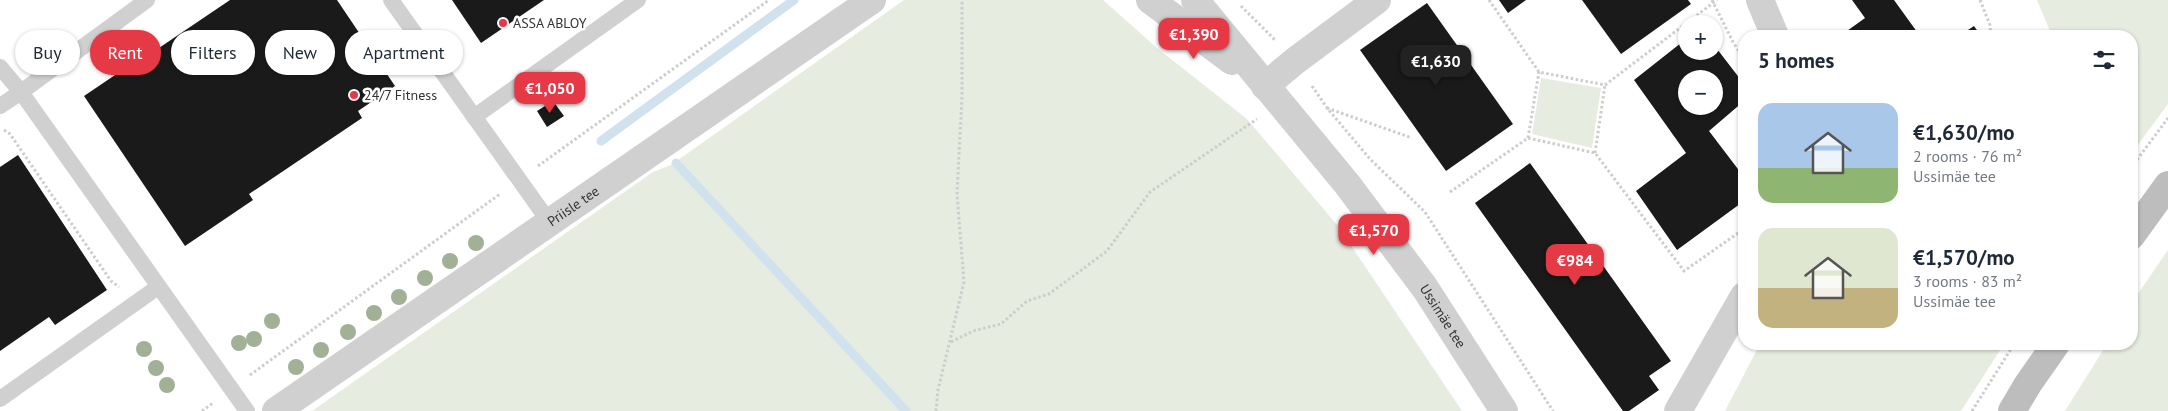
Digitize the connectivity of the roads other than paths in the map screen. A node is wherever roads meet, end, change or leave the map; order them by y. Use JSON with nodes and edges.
{"nodes":[{"id":1,"x":147,"y":0,"type":"edge"},
{"id":2,"x":391,"y":0,"type":"edge"},
{"id":3,"x":638,"y":0,"type":"edge"},
{"id":4,"x":872,"y":0,"type":"edge"},
{"id":5,"x":1150,"y":0,"type":"edge"},
{"id":6,"x":1195,"y":0,"type":"edge"},
{"id":7,"x":1377,"y":0,"type":"edge"},
{"id":8,"x":1760,"y":0,"type":"edge"},
{"id":9,"x":1772,"y":30,"type":"edge"},
{"id":10,"x":0,"y":67,"type":"edge"},
{"id":11,"x":21,"y":92,"type":"junction"},
{"id":12,"x":1272,"y":95,"type":"junction"},
{"id":13,"x":0,"y":106,"type":"edge"},
{"id":14,"x":474,"y":117,"type":"junction"},
{"id":15,"x":2167,"y":188,"type":"edge"},
{"id":16,"x":550,"y":223,"type":"junction"},
{"id":17,"x":2138,"y":227,"type":"edge"},
{"id":18,"x":158,"y":287,"type":"junction"},
{"id":19,"x":1738,"y":306,"type":"edge"},
{"id":20,"x":2052,"y":350,"type":"edge"},
{"id":21,"x":0,"y":399,"type":"edge"},
{"id":22,"x":246,"y":411,"type":"edge"},
{"id":23,"x":276,"y":411,"type":"edge"},
{"id":24,"x":1504,"y":411,"type":"edge"},
{"id":25,"x":1678,"y":411,"type":"edge"},
{"id":26,"x":2012,"y":411,"type":"edge"}],
"edges":[{"from":1,"to":11,"type":"lane"},
{"from":2,"to":14,"type":"lane"},
{"from":3,"to":14,"type":"lane"},
{"from":4,"to":16,"type":"street","name":"Priisle tee"},
{"from":5,"to":12,"type":"street","name":"Ussimäe tee"},
{"from":6,"to":12,"type":"street","name":"Ussimäe tee"},
{"from":7,"to":12,"type":"street"},
{"from":8,"to":9,"type":"street"},
{"from":10,"to":11,"type":"lane"},
{"from":11,"to":13,"type":"lane"},
{"from":11,"to":18,"type":"lane"},
{"from":12,"to":24,"type":"street","name":"Ussimäe tee"},
{"from":14,"to":16,"type":"lane"},
{"from":15,"to":17,"type":"main road"},
{"from":16,"to":23,"type":"street","name":"Priisle tee"},
{"from":18,"to":21,"type":"lane"},
{"from":18,"to":22,"type":"lane"},
{"from":19,"to":25,"type":"street"},
{"from":20,"to":26,"type":"main road"}]}
